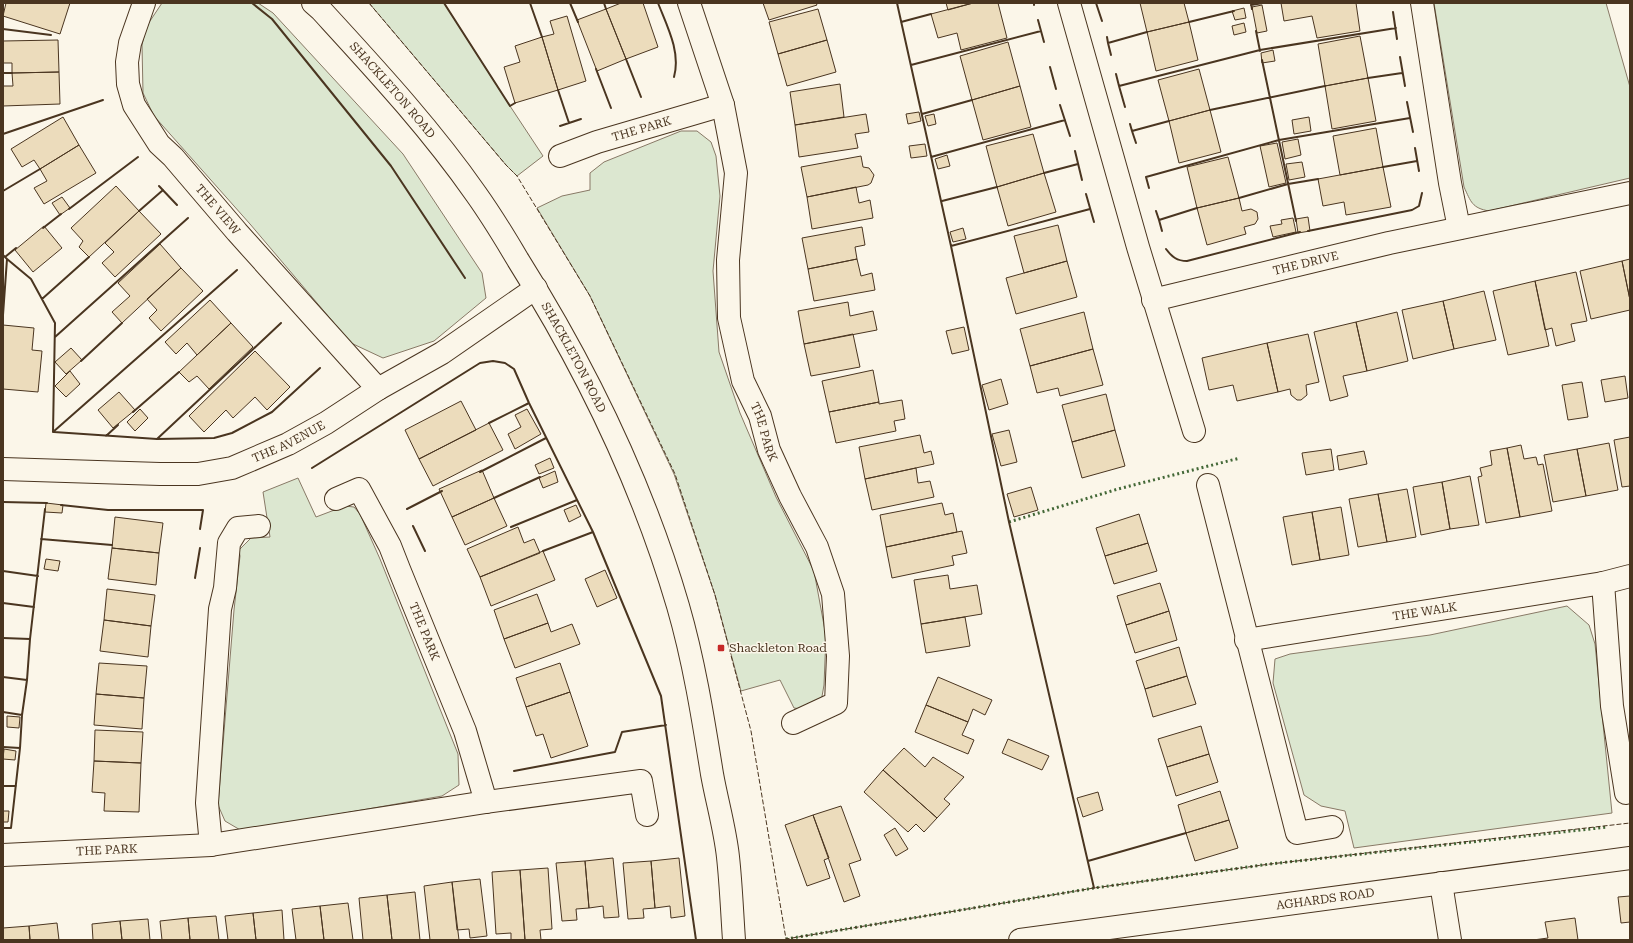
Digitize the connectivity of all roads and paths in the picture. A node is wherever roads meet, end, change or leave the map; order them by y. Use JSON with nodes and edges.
{"nodes":[{"id":1,"x":144,"y":3,"type":"edge"},
{"id":2,"x":313,"y":3,"type":"edge"},
{"id":3,"x":689,"y":3,"type":"edge"},
{"id":4,"x":1069,"y":3,"type":"edge"},
{"id":5,"x":1422,"y":3,"type":"edge"},
{"id":6,"x":723,"y":105,"type":"junction"},
{"id":7,"x":560,"y":156,"type":"dead end"},
{"id":8,"x":1630,"y":193,"type":"edge"},
{"id":9,"x":1459,"y":228,"type":"junction"},
{"id":10,"x":536,"y":288,"type":"junction"},
{"id":11,"x":1153,"y":300,"type":"junction"},
{"id":12,"x":378,"y":389,"type":"junction"},
{"id":13,"x":1194,"y":431,"type":"dead end"},
{"id":14,"x":3,"y":468,"type":"edge"},
{"id":15,"x":1208,"y":485,"type":"dead end"},
{"id":16,"x":336,"y":498,"type":"dead end"},
{"id":17,"x":259,"y":526,"type":"dead end"},
{"id":18,"x":1630,"y":576,"type":"edge"},
{"id":19,"x":1603,"y":583,"type":"junction"},
{"id":20,"x":1246,"y":640,"type":"junction"},
{"id":21,"x":793,"y":723,"type":"dead end"},
{"id":22,"x":1626,"y":793,"type":"dead end"},
{"id":23,"x":486,"y":802,"type":"junction"},
{"id":24,"x":647,"y":815,"type":"dead end"},
{"id":25,"x":1332,"y":827,"type":"dead end"},
{"id":26,"x":211,"y":844,"type":"junction"},
{"id":27,"x":3,"y":855,"type":"edge"},
{"id":28,"x":1630,"y":858,"type":"edge"},
{"id":29,"x":1441,"y":883,"type":"junction"},
{"id":30,"x":734,"y":940,"type":"edge"},
{"id":31,"x":1020,"y":940,"type":"edge"},
{"id":32,"x":1450,"y":940,"type":"edge"}],
"edges":[{"from":1,"to":12,"type":"street","name":"THE VIEW"},
{"from":2,"to":10,"type":"street","name":"SHACKLETON ROAD"},
{"from":3,"to":6,"type":"street","name":"THE PARK"},
{"from":4,"to":11,"type":"street"},
{"from":5,"to":9,"type":"street"},
{"from":6,"to":7,"type":"street","name":"THE PARK"},
{"from":6,"to":21,"type":"street","name":"THE PARK"},
{"from":8,"to":9,"type":"street","name":"THE DRIVE"},
{"from":9,"to":11,"type":"street","name":"THE DRIVE"},
{"from":10,"to":12,"type":"street","name":"THE AVENUE"},
{"from":10,"to":30,"type":"street","name":"SHACKLETON ROAD"},
{"from":11,"to":13,"type":"street"},
{"from":12,"to":14,"type":"street","name":"THE AVENUE"},
{"from":15,"to":20,"type":"street"},
{"from":16,"to":23,"type":"street","name":"THE PARK"},
{"from":17,"to":26,"type":"street"},
{"from":18,"to":19,"type":"street","name":"THE WALK"},
{"from":19,"to":20,"type":"street","name":"THE WALK"},
{"from":19,"to":22,"type":"street"},
{"from":20,"to":25,"type":"street"},
{"from":23,"to":24,"type":"street","name":"THE PARK"},
{"from":23,"to":26,"type":"street","name":"THE PARK"},
{"from":26,"to":27,"type":"street","name":"THE PARK"},
{"from":28,"to":29,"type":"street","name":"AGHARDS ROAD"},
{"from":29,"to":31,"type":"street","name":"AGHARDS ROAD"},
{"from":29,"to":32,"type":"street"}]}
